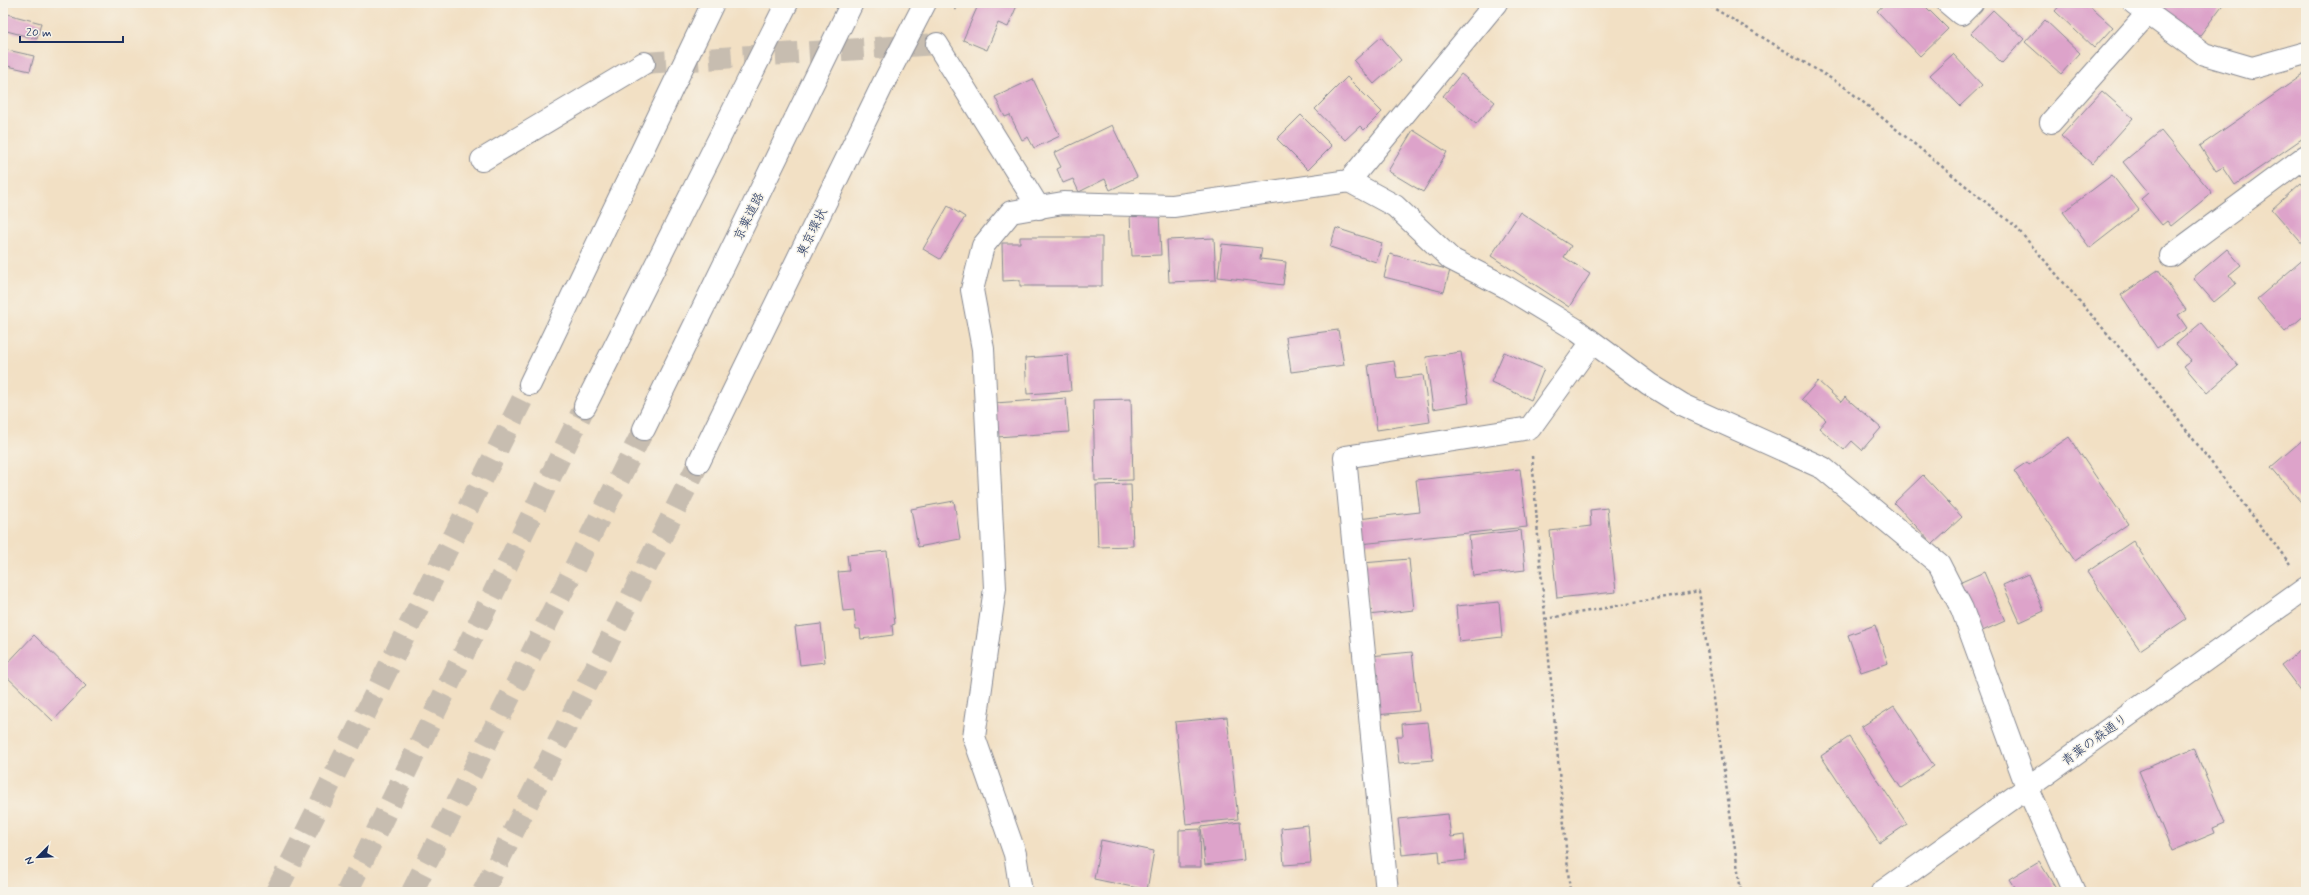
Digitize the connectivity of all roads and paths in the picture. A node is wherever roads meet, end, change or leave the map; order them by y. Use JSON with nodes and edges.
{"nodes":[{"id":1,"x":713,"y":3,"type":"edge"},
{"id":2,"x":787,"y":3,"type":"edge"},
{"id":3,"x":852,"y":3,"type":"edge"},
{"id":4,"x":925,"y":3,"type":"edge"},
{"id":5,"x":1496,"y":3,"type":"edge"},
{"id":6,"x":1704,"y":3,"type":"edge"},
{"id":7,"x":1948,"y":3,"type":"edge"},
{"id":8,"x":1972,"y":3,"type":"edge"},
{"id":9,"x":2140,"y":8,"type":"edge"},
{"id":10,"x":937,"y":44,"type":"dead end"},
{"id":11,"x":2306,"y":53,"type":"edge"},
{"id":12,"x":644,"y":63,"type":"tunnel mouth"},
{"id":13,"x":2051,"y":122,"type":"dead end"},
{"id":14,"x":2306,"y":156,"type":"edge"},
{"id":15,"x":482,"y":160,"type":"dead end"},
{"id":16,"x":1349,"y":181,"type":"junction"},
{"id":17,"x":1039,"y":208,"type":"junction"},
{"id":18,"x":2171,"y":256,"type":"dead end"},
{"id":19,"x":1592,"y":342,"type":"junction"},
{"id":20,"x":530,"y":384,"type":"tunnel mouth"},
{"id":21,"x":585,"y":406,"type":"tunnel mouth"},
{"id":22,"x":1530,"y":428,"type":"junction"},
{"id":23,"x":644,"y":429,"type":"tunnel mouth"},
{"id":24,"x":699,"y":462,"type":"tunnel mouth"},
{"id":25,"x":2292,"y":566,"type":"dead end"},
{"id":26,"x":2306,"y":588,"type":"edge"},
{"id":27,"x":1545,"y":619,"type":"junction"},
{"id":28,"x":2027,"y":787,"type":"junction"},
{"id":29,"x":1021,"y":892,"type":"edge"},
{"id":30,"x":1387,"y":892,"type":"edge"},
{"id":31,"x":1570,"y":892,"type":"edge"},
{"id":32,"x":1741,"y":892,"type":"edge"},
{"id":33,"x":1882,"y":892,"type":"edge"},
{"id":34,"x":2074,"y":892,"type":"edge"}],
"edges":[{"from":1,"to":20,"type":"main road"},
{"from":2,"to":21,"type":"main road"},
{"from":3,"to":23,"type":"main road","name":"京葉道路"},
{"from":4,"to":24,"type":"main road","name":"東京環状"},
{"from":5,"to":16,"type":"main road"},
{"from":6,"to":25,"type":"path"},
{"from":7,"to":8,"type":"main road"},
{"from":9,"to":11,"type":"main road"},
{"from":9,"to":13,"type":"main road"},
{"from":10,"to":17,"type":"main road"},
{"from":12,"to":15,"type":"main road"},
{"from":14,"to":18,"type":"main road"},
{"from":16,"to":17,"type":"main road"},
{"from":16,"to":19,"type":"main road"},
{"from":17,"to":29,"type":"main road"},
{"from":19,"to":22,"type":"main road"},
{"from":19,"to":28,"type":"main road"},
{"from":22,"to":27,"type":"path"},
{"from":22,"to":30,"type":"main road"},
{"from":26,"to":28,"type":"main road","name":"青葉の森通り"},
{"from":27,"to":31,"type":"path"},
{"from":27,"to":32,"type":"path"},
{"from":28,"to":33,"type":"main road","name":"青葉の森通り"},
{"from":28,"to":34,"type":"main road"}]}
